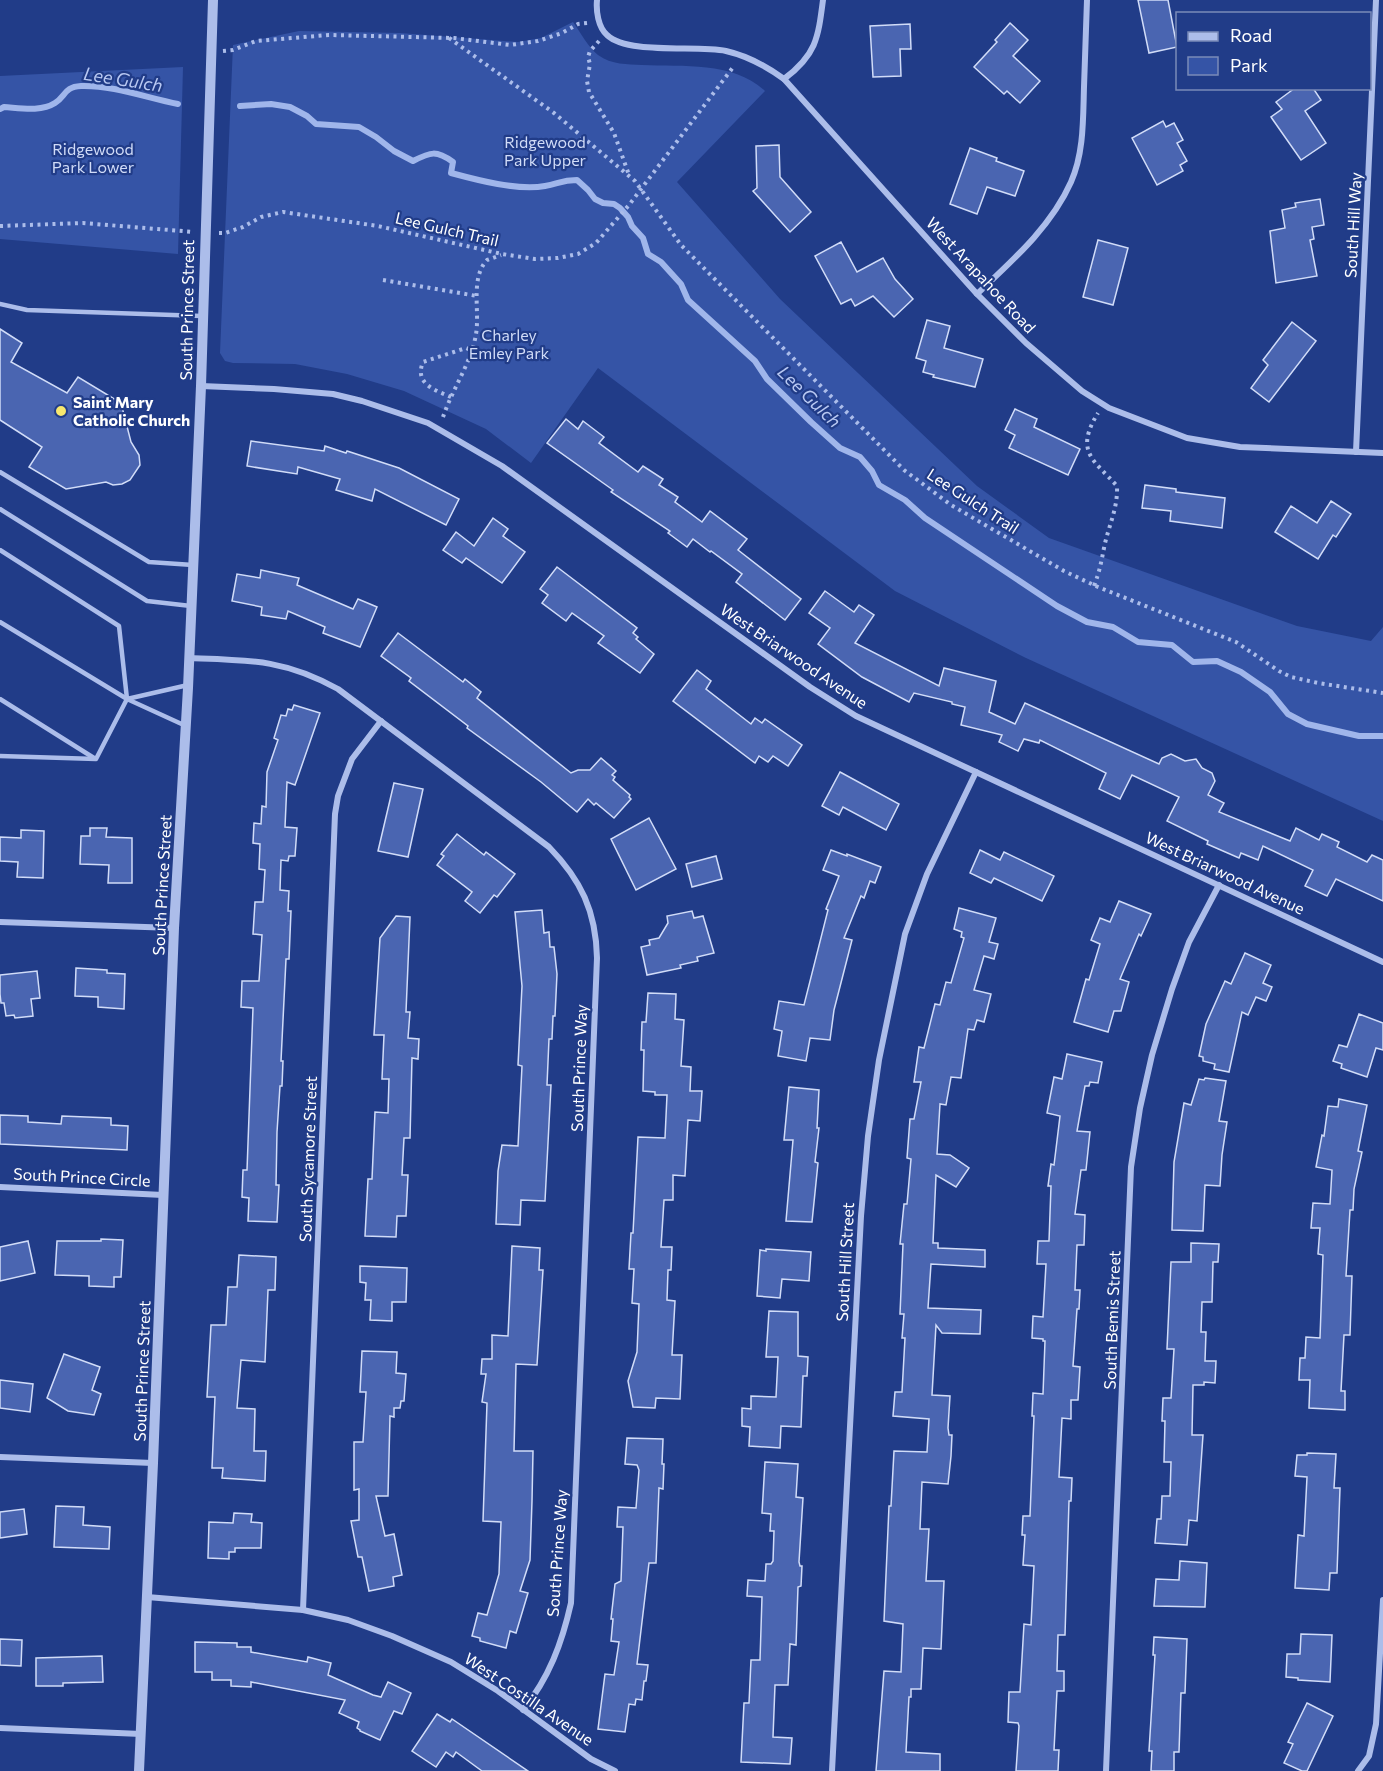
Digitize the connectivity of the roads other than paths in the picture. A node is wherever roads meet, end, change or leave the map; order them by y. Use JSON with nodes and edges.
{"nodes":[{"id":1,"x":213,"y":0,"type":"edge"},
{"id":2,"x":597,"y":0,"type":"edge"},
{"id":3,"x":824,"y":0,"type":"edge"},
{"id":4,"x":1087,"y":0,"type":"edge"},
{"id":5,"x":1376,"y":0,"type":"edge"},
{"id":6,"x":784,"y":80,"type":"junction"},
{"id":7,"x":977,"y":294,"type":"junction"},
{"id":8,"x":0,"y":304,"type":"edge"},
{"id":9,"x":202,"y":316,"type":"junction"},
{"id":10,"x":201,"y":386,"type":"junction"},
{"id":11,"x":1356,"y":452,"type":"junction"},
{"id":12,"x":1383,"y":453,"type":"edge"},
{"id":13,"x":1,"y":474,"type":"edge"},
{"id":14,"x":0,"y":509,"type":"edge"},
{"id":15,"x":0,"y":550,"type":"edge"},
{"id":16,"x":193,"y":565,"type":"junction"},
{"id":17,"x":191,"y":606,"type":"junction"},
{"id":18,"x":0,"y":622,"type":"edge"},
{"id":19,"x":189,"y":658,"type":"junction"},
{"id":20,"x":188,"y":685,"type":"junction"},
{"id":21,"x":0,"y":699,"type":"edge"},
{"id":22,"x":127,"y":699,"type":"junction"},
{"id":23,"x":381,"y":721,"type":"junction"},
{"id":24,"x":186,"y":726,"type":"junction"},
{"id":25,"x":0,"y":756,"type":"edge"},
{"id":26,"x":96,"y":759,"type":"junction"},
{"id":27,"x":976,"y":772,"type":"junction"},
{"id":28,"x":1219,"y":885,"type":"junction"},
{"id":29,"x":0,"y":922,"type":"edge"},
{"id":30,"x":174,"y":928,"type":"junction"},
{"id":31,"x":1383,"y":962,"type":"edge"},
{"id":32,"x":0,"y":1187,"type":"edge"},
{"id":33,"x":163,"y":1195,"type":"junction"},
{"id":34,"x":0,"y":1456,"type":"edge"},
{"id":35,"x":153,"y":1463,"type":"junction"},
{"id":36,"x":147,"y":1597,"type":"junction"},
{"id":37,"x":1383,"y":1600,"type":"edge"},
{"id":38,"x":303,"y":1610,"type":"junction"},
{"id":39,"x":523,"y":1710,"type":"junction"},
{"id":40,"x":0,"y":1728,"type":"edge"},
{"id":41,"x":141,"y":1734,"type":"junction"},
{"id":42,"x":139,"y":1771,"type":"edge"},
{"id":43,"x":615,"y":1771,"type":"edge"},
{"id":44,"x":832,"y":1771,"type":"edge"},
{"id":45,"x":1106,"y":1771,"type":"edge"},
{"id":46,"x":1358,"y":1771,"type":"edge"}],
"edges":[{"from":1,"to":9,"type":"street","name":"South Prince Street"},
{"from":2,"to":6,"type":"street","name":"West Arapahoe Road"},
{"from":3,"to":6,"type":"street"},
{"from":4,"to":7,"type":"street"},
{"from":5,"to":11,"type":"street","name":"South Hill Way"},
{"from":6,"to":7,"type":"street","name":"West Arapahoe Road"},
{"from":7,"to":11,"type":"street","name":"West Arapahoe Road"},
{"from":8,"to":9,"type":"lane"},
{"from":9,"to":10,"type":"street","name":"South Prince Street"},
{"from":10,"to":16,"type":"street","name":"South Prince Street"},
{"from":10,"to":27,"type":"street","name":"West Briarwood Avenue"},
{"from":11,"to":12,"type":"street","name":"West Arapahoe Road"},
{"from":13,"to":16,"type":"lane"},
{"from":14,"to":17,"type":"lane"},
{"from":15,"to":22,"type":"lane"},
{"from":16,"to":17,"type":"street","name":"South Prince Street"},
{"from":17,"to":19,"type":"street","name":"South Prince Street"},
{"from":18,"to":22,"type":"lane"},
{"from":19,"to":20,"type":"street","name":"South Prince Street"},
{"from":19,"to":23,"type":"street","name":"South Prince Way"},
{"from":20,"to":22,"type":"lane"},
{"from":20,"to":24,"type":"street","name":"South Prince Street"},
{"from":21,"to":26,"type":"lane"},
{"from":22,"to":24,"type":"lane"},
{"from":22,"to":26,"type":"lane"},
{"from":23,"to":38,"type":"street","name":"South Sycamore Street"},
{"from":23,"to":39,"type":"street","name":"South Prince Way"},
{"from":24,"to":30,"type":"street","name":"South Prince Street"},
{"from":25,"to":26,"type":"lane"},
{"from":27,"to":28,"type":"street","name":"West Briarwood Avenue"},
{"from":27,"to":44,"type":"street","name":"South Hill Street"},
{"from":28,"to":31,"type":"street","name":"West Briarwood Avenue"},
{"from":28,"to":45,"type":"street","name":"South Bemis Street"},
{"from":29,"to":30,"type":"street"},
{"from":30,"to":33,"type":"street","name":"South Prince Street"},
{"from":32,"to":33,"type":"street","name":"South Prince Circle"},
{"from":33,"to":35,"type":"street","name":"South Prince Street"},
{"from":34,"to":35,"type":"street"},
{"from":35,"to":36,"type":"street","name":"South Prince Street"},
{"from":36,"to":38,"type":"street","name":"West Costilla Avenue"},
{"from":36,"to":41,"type":"street","name":"South Prince Street"},
{"from":37,"to":46,"type":"street"},
{"from":38,"to":39,"type":"street","name":"West Costilla Avenue"},
{"from":39,"to":43,"type":"street","name":"West Costilla Avenue"},
{"from":40,"to":41,"type":"street"},
{"from":41,"to":42,"type":"street","name":"South Prince Street"}]}
